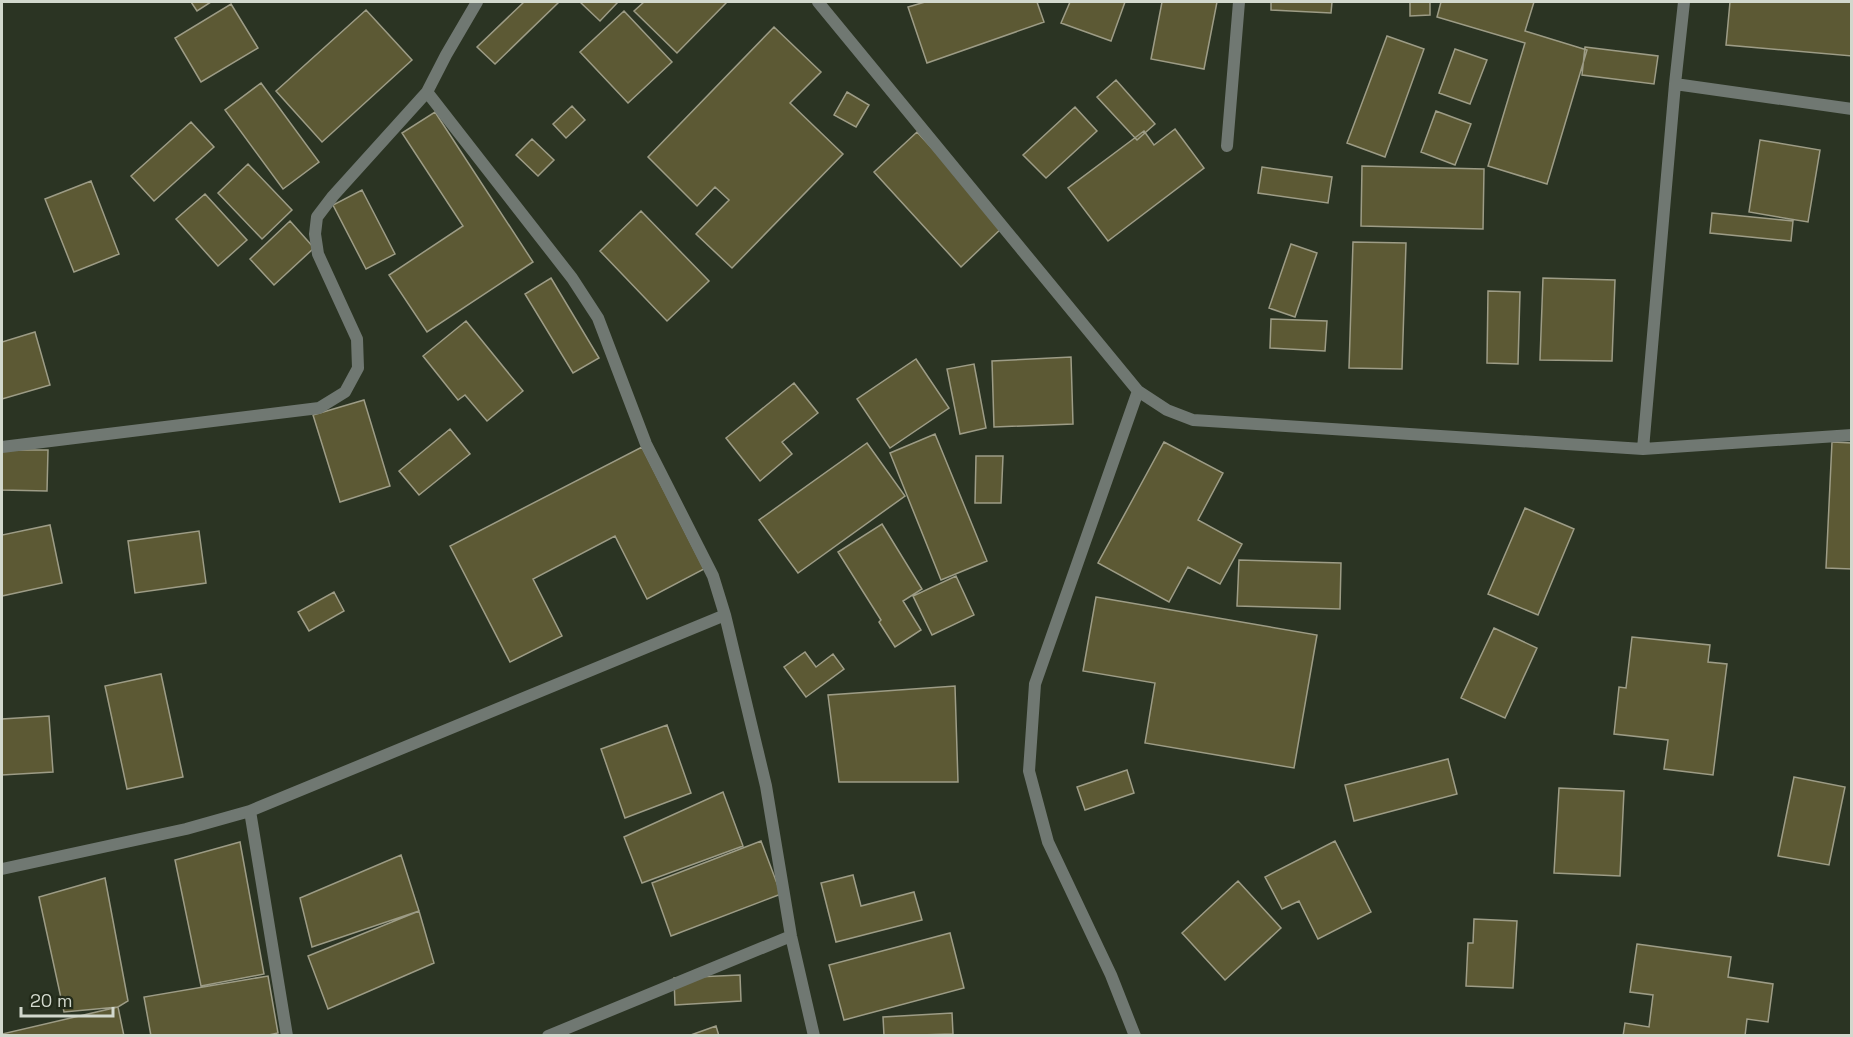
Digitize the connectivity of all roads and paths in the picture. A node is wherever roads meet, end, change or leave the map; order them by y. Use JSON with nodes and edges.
{"nodes":[{"id":1,"x":477,"y":2,"type":"edge"},
{"id":2,"x":819,"y":2,"type":"edge"},
{"id":3,"x":1239,"y":2,"type":"edge"},
{"id":4,"x":1684,"y":2,"type":"edge"},
{"id":5,"x":1675,"y":84,"type":"junction"},
{"id":6,"x":427,"y":92,"type":"junction"},
{"id":7,"x":1851,"y":109,"type":"edge"},
{"id":8,"x":1227,"y":146,"type":"dead end"},
{"id":9,"x":1138,"y":391,"type":"junction"},
{"id":10,"x":1851,"y":435,"type":"edge"},
{"id":11,"x":2,"y":447,"type":"edge"},
{"id":12,"x":1643,"y":449,"type":"junction"},
{"id":13,"x":725,"y":615,"type":"junction"},
{"id":14,"x":250,"y":811,"type":"junction"},
{"id":15,"x":2,"y":869,"type":"edge"},
{"id":16,"x":791,"y":936,"type":"junction"},
{"id":17,"x":287,"y":1035,"type":"edge"},
{"id":18,"x":548,"y":1035,"type":"edge"},
{"id":19,"x":814,"y":1035,"type":"edge"},
{"id":20,"x":1135,"y":1035,"type":"edge"}],
"edges":[{"from":1,"to":6,"type":"street"},
{"from":2,"to":9,"type":"street"},
{"from":3,"to":8,"type":"street"},
{"from":4,"to":5,"type":"street"},
{"from":5,"to":7,"type":"street"},
{"from":5,"to":12,"type":"street"},
{"from":6,"to":11,"type":"street"},
{"from":6,"to":13,"type":"street"},
{"from":9,"to":12,"type":"street"},
{"from":9,"to":20,"type":"street"},
{"from":10,"to":12,"type":"street"},
{"from":13,"to":14,"type":"street"},
{"from":13,"to":16,"type":"street"},
{"from":14,"to":15,"type":"street"},
{"from":14,"to":17,"type":"street"},
{"from":16,"to":18,"type":"street"},
{"from":16,"to":19,"type":"street"}]}
